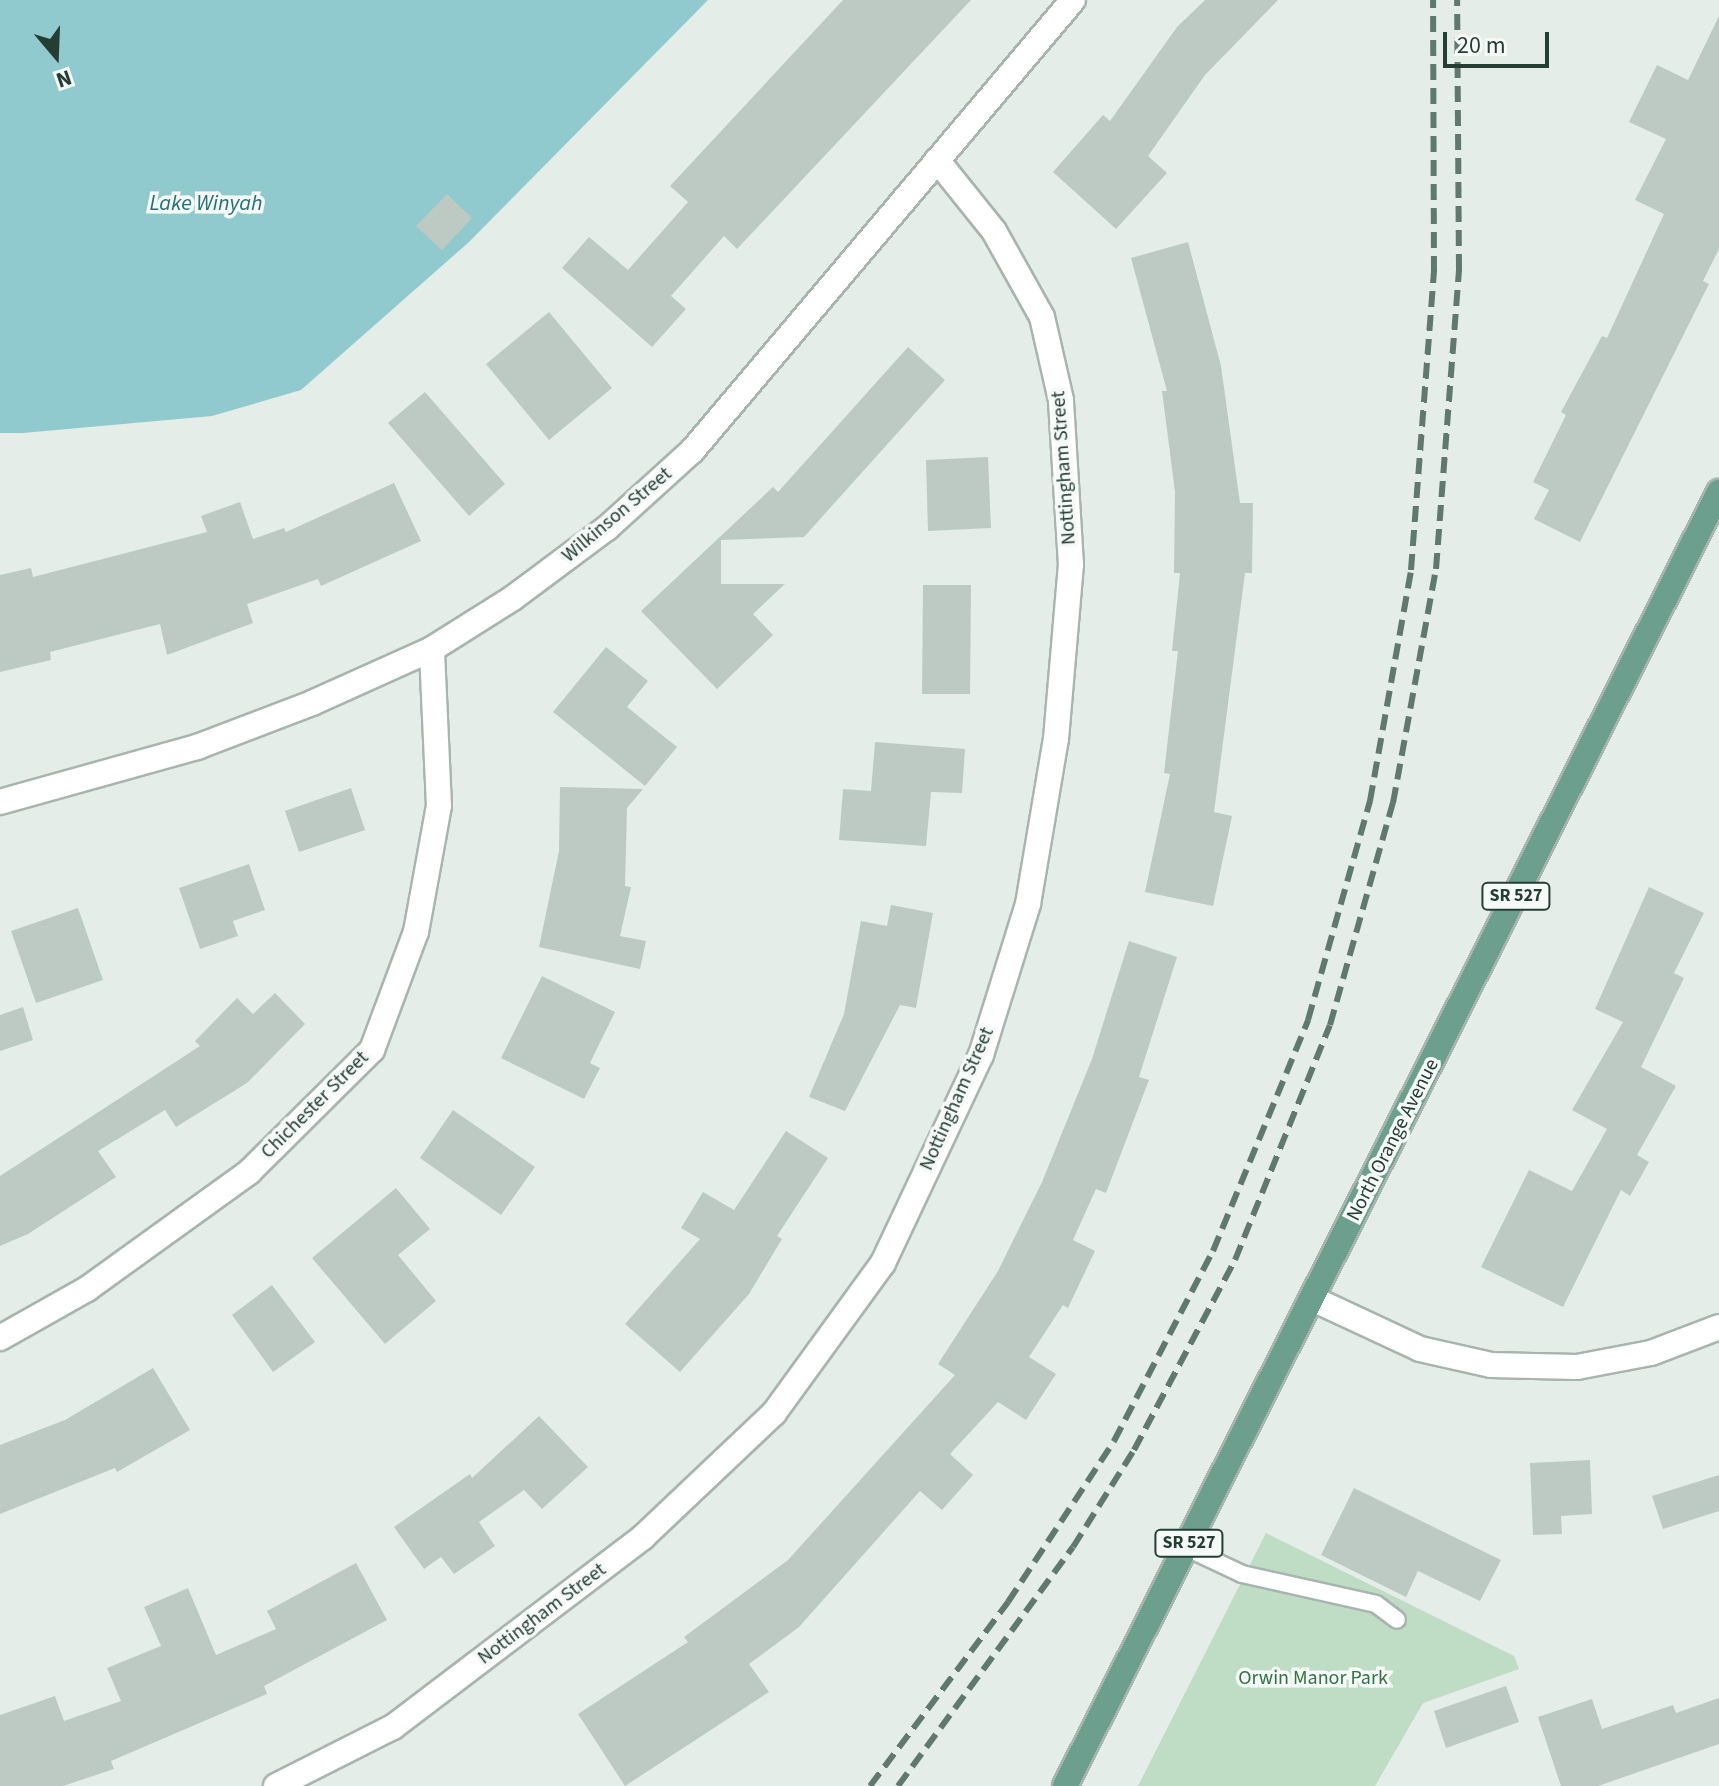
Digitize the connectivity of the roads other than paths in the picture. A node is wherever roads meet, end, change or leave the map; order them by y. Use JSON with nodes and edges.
{"nodes":[{"id":1,"x":1073,"y":0,"type":"edge"},
{"id":2,"x":937,"y":160,"type":"junction"},
{"id":3,"x":1719,"y":492,"type":"edge"},
{"id":4,"x":432,"y":649,"type":"junction"},
{"id":5,"x":0,"y":802,"type":"edge"},
{"id":6,"x":1313,"y":1299,"type":"junction"},
{"id":7,"x":1719,"y":1327,"type":"edge"},
{"id":8,"x":0,"y":1338,"type":"edge"},
{"id":9,"x":1187,"y":1548,"type":"junction"},
{"id":10,"x":1397,"y":1620,"type":"dead end"},
{"id":11,"x":276,"y":1786,"type":"edge"},
{"id":12,"x":1065,"y":1786,"type":"edge"}],
"edges":[{"from":1,"to":2,"type":"street","name":"Wilkinson Street"},
{"from":2,"to":4,"type":"street","name":"Wilkinson Street"},
{"from":2,"to":11,"type":"street","name":"Nottingham Street"},
{"from":3,"to":6,"type":"main road","name":"North Orange Avenue","number":"SR 527"},
{"from":4,"to":5,"type":"street","name":"Wilkinson Street"},
{"from":4,"to":8,"type":"street","name":"Chichester Street"},
{"from":6,"to":7,"type":"street"},
{"from":6,"to":9,"type":"main road","name":"North Orange Avenue","number":"SR 527"},
{"from":9,"to":10,"type":"lane"},
{"from":9,"to":12,"type":"main road","name":"North Orange Avenue","number":"SR 527"}]}
